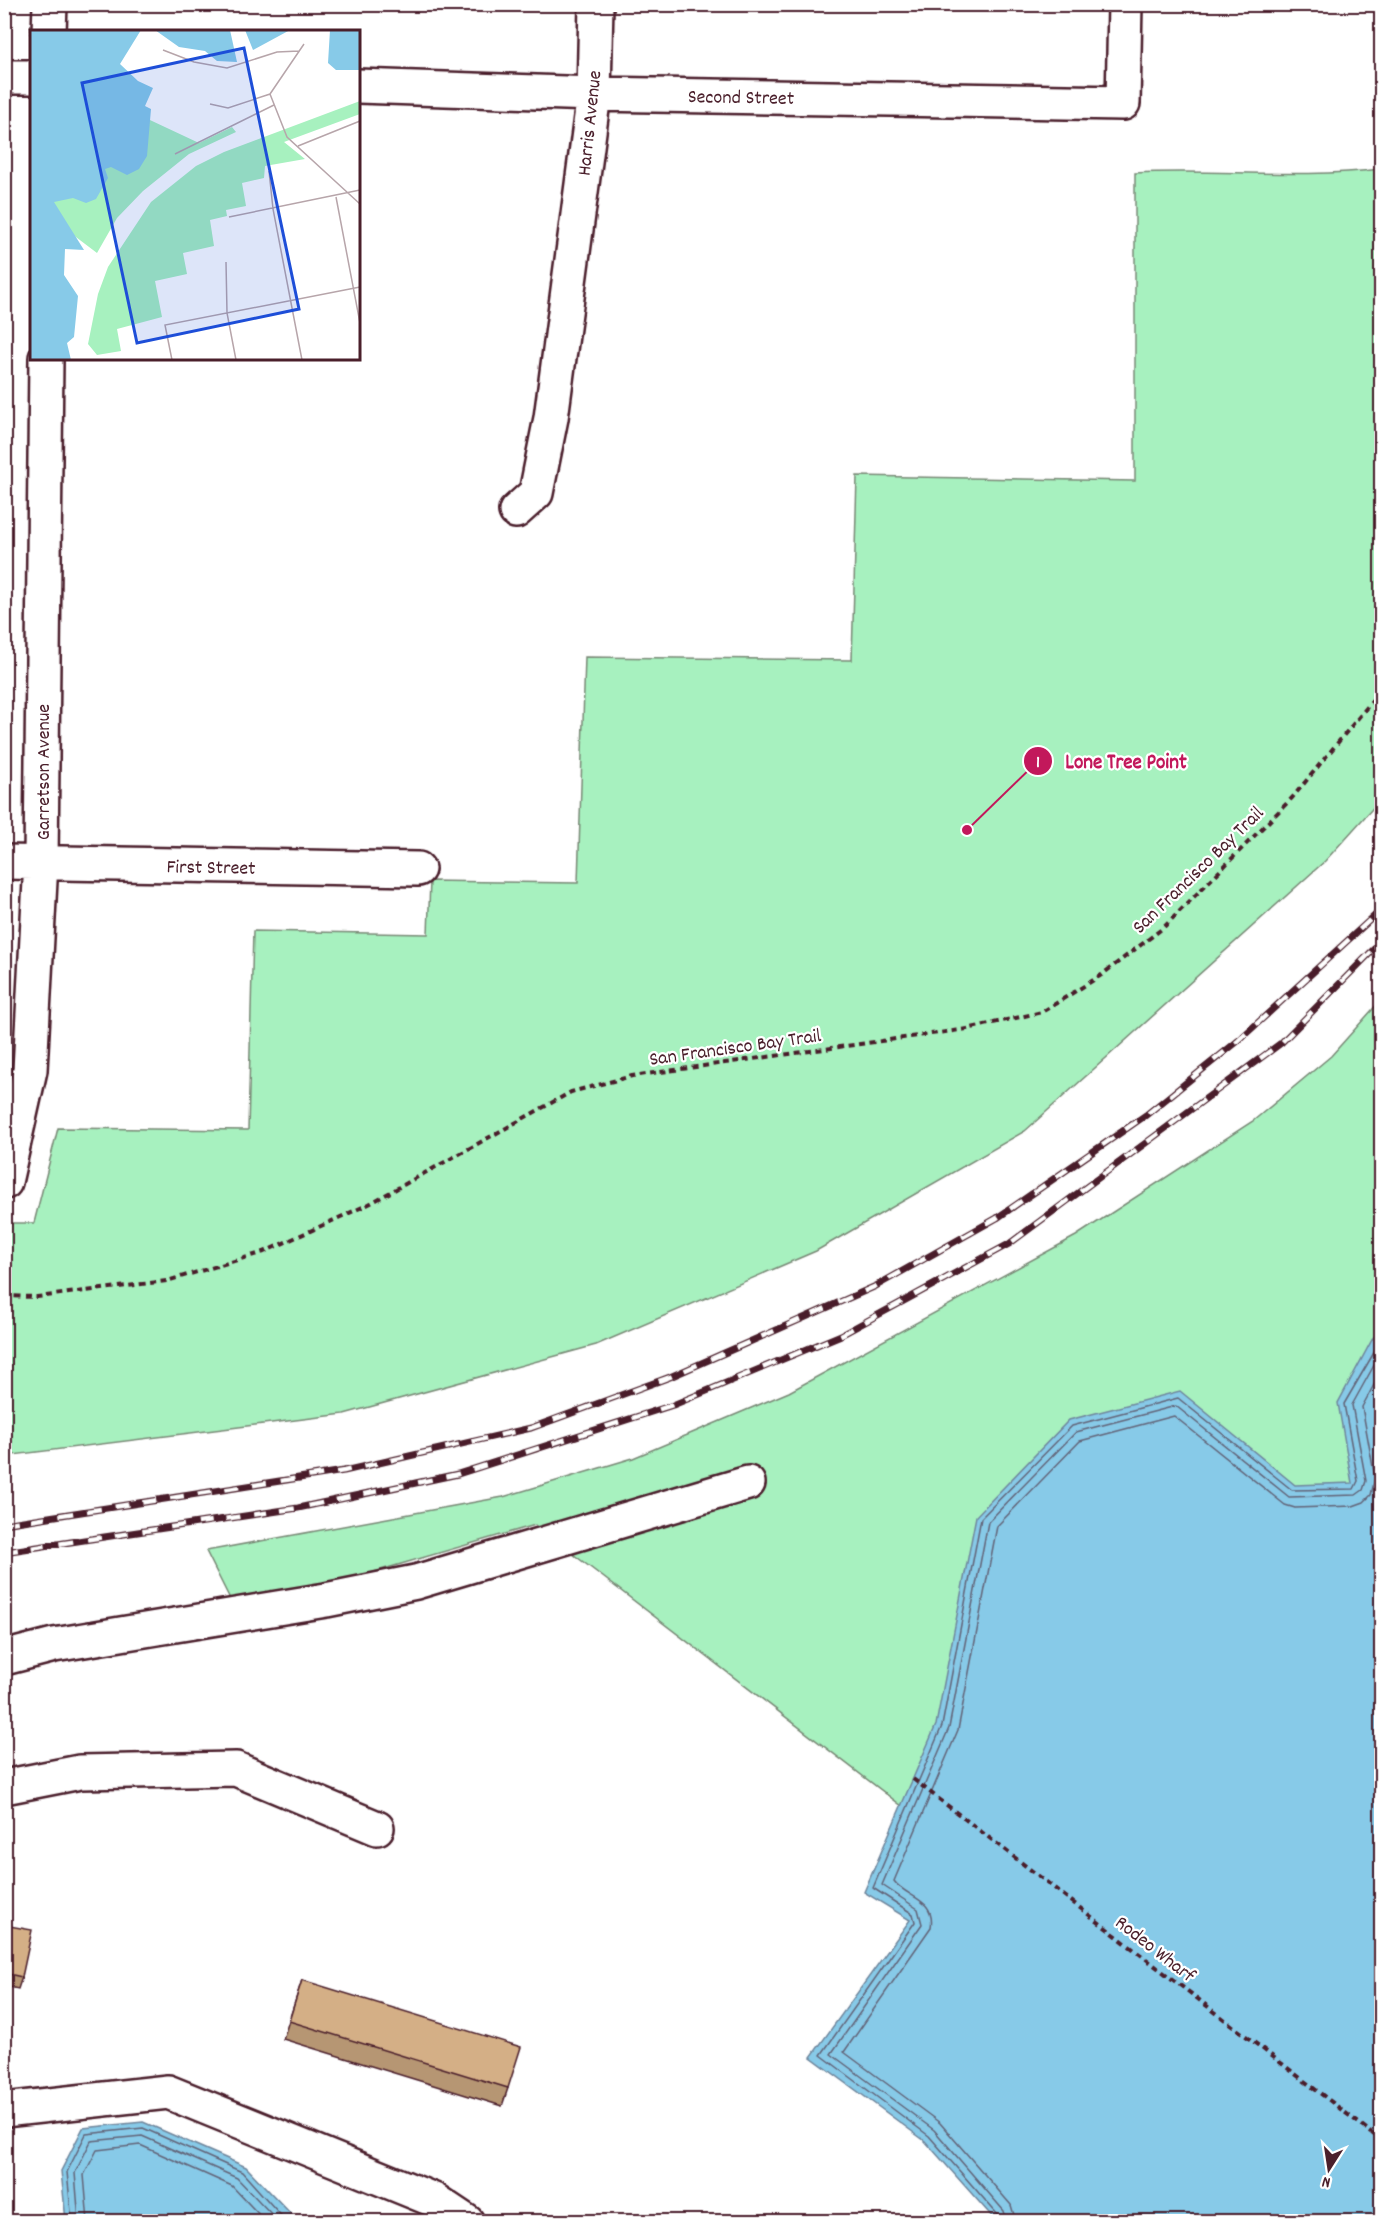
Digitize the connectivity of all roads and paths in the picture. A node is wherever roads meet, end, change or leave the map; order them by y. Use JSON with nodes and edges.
{"nodes":[{"id":1,"x":50,"y":4,"type":"edge"},
{"id":2,"x":596,"y":4,"type":"edge"},
{"id":3,"x":1125,"y":4,"type":"edge"},
{"id":4,"x":49,"y":30,"type":"edge"},
{"id":5,"x":4,"y":76,"type":"edge"},
{"id":6,"x":30,"y":77,"type":"edge"},
{"id":7,"x":360,"y":86,"type":"edge"},
{"id":8,"x":594,"y":94,"type":"junction"},
{"id":9,"x":45,"y":360,"type":"edge"},
{"id":10,"x":516,"y":511,"type":"dead end"},
{"id":11,"x":1382,"y":689,"type":"edge"},
{"id":12,"x":4,"y":862,"type":"edge"},
{"id":13,"x":41,"y":862,"type":"junction"},
{"id":14,"x":418,"y":869,"type":"dead end"},
{"id":15,"x":5,"y":1182,"type":"edge"},
{"id":16,"x":4,"y":1296,"type":"edge"},
{"id":17,"x":748,"y":1483,"type":"dead end"},
{"id":18,"x":4,"y":1658,"type":"edge"},
{"id":19,"x":913,"y":1779,"type":"dead end"},
{"id":20,"x":4,"y":1787,"type":"edge"},
{"id":21,"x":377,"y":1828,"type":"dead end"},
{"id":22,"x":4,"y":2110,"type":"edge"},
{"id":23,"x":1382,"y":2141,"type":"edge"},
{"id":24,"x":467,"y":2222,"type":"edge"}],
"edges":[{"from":1,"to":4,"type":"street"},
{"from":2,"to":8,"type":"street","name":"Harris Avenue"},
{"from":3,"to":8,"type":"street","name":"Second Street"},
{"from":5,"to":6,"type":"street"},
{"from":7,"to":8,"type":"street","name":"Second Street"},
{"from":8,"to":10,"type":"street","name":"Harris Avenue"},
{"from":9,"to":13,"type":"street","name":"Garretson Avenue"},
{"from":11,"to":16,"type":"path","name":"San Francisco Bay Trail"},
{"from":12,"to":13,"type":"street","name":"First Street"},
{"from":13,"to":14,"type":"street","name":"First Street"},
{"from":13,"to":15,"type":"street","name":"Garretson Avenue"},
{"from":17,"to":18,"type":"street"},
{"from":19,"to":23,"type":"path","name":"Rodeo Wharf"},
{"from":20,"to":21,"type":"street"},
{"from":22,"to":24,"type":"street"}]}
